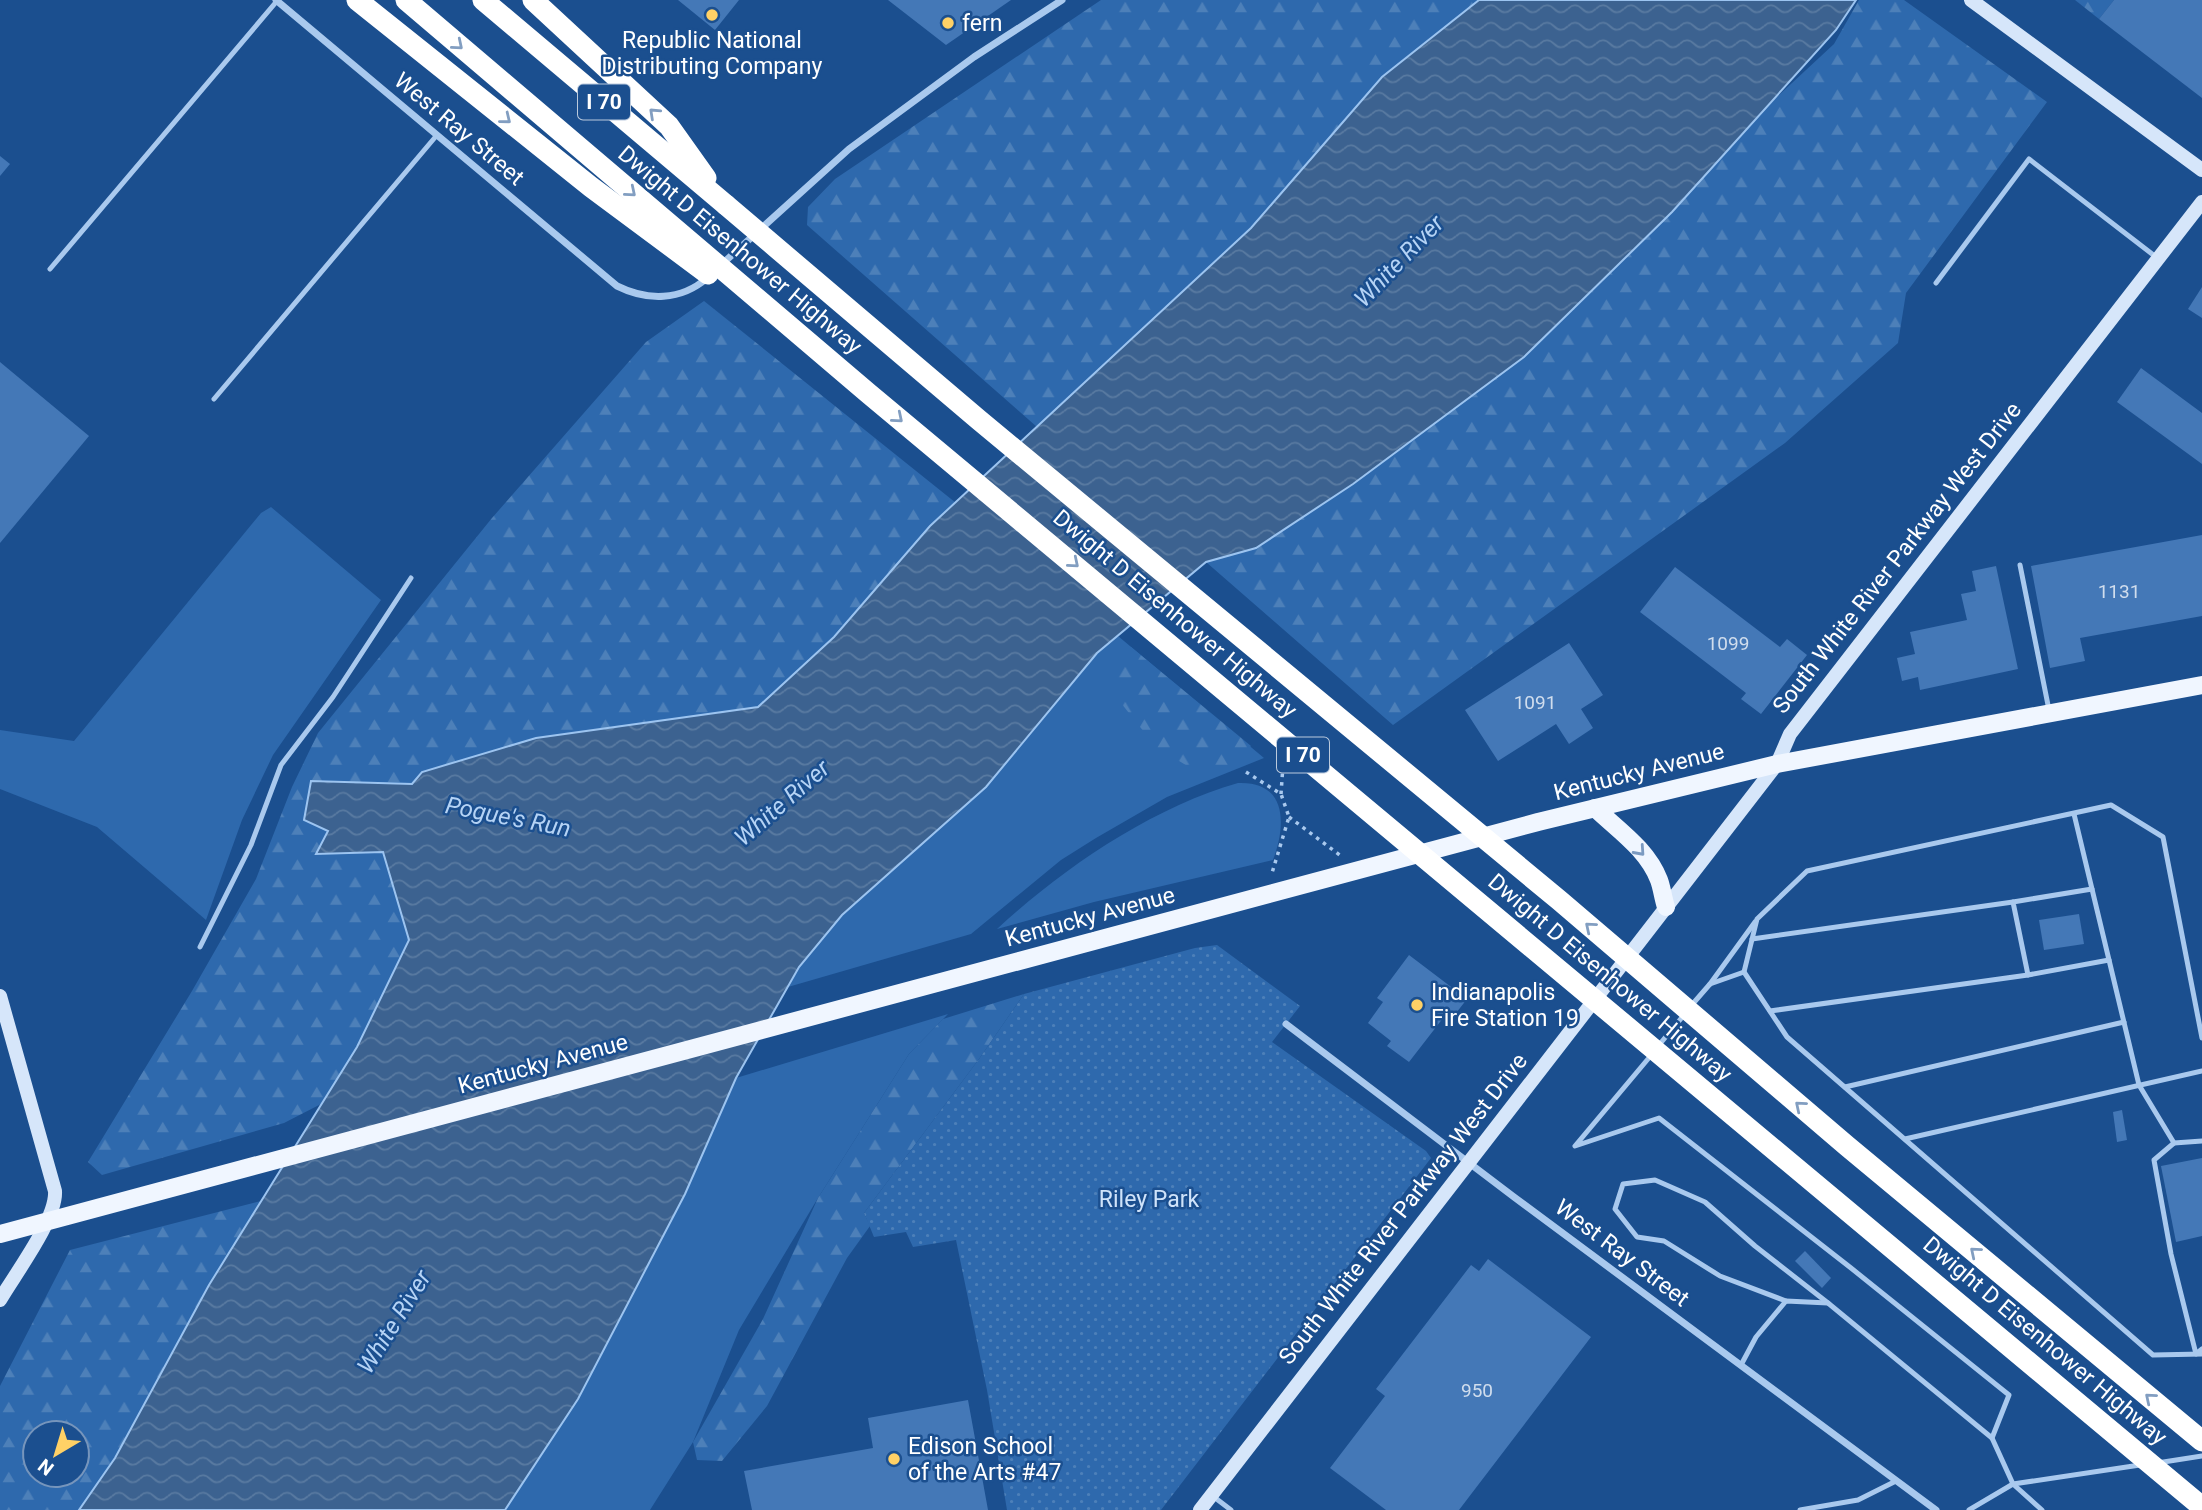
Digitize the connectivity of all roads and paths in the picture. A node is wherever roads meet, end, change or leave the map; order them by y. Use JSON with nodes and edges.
{"nodes":[{"id":1,"x":277,"y":0,"type":"edge"},
{"id":2,"x":357,"y":0,"type":"edge"},
{"id":3,"x":407,"y":0,"type":"edge"},
{"id":4,"x":483,"y":0,"type":"edge"},
{"id":5,"x":533,"y":0,"type":"edge"},
{"id":6,"x":1062,"y":0,"type":"edge"},
{"id":7,"x":1971,"y":0,"type":"edge"},
{"id":8,"x":437,"y":135,"type":"junction"},
{"id":9,"x":2202,"y":170,"type":"edge"},
{"id":10,"x":2202,"y":202,"type":"edge"},
{"id":11,"x":726,"y":205,"type":"junction"},
{"id":12,"x":2158,"y":259,"type":"junction"},
{"id":13,"x":50,"y":269,"type":"dead end"},
{"id":14,"x":1936,"y":283,"type":"dead end"},
{"id":15,"x":869,"y":393,"type":"junction"},
{"id":16,"x":214,"y":399,"type":"dead end"},
{"id":17,"x":2020,"y":565,"type":"dead end"},
{"id":18,"x":411,"y":578,"type":"dead end"},
{"id":19,"x":2202,"y":685,"type":"edge"},
{"id":20,"x":2050,"y":713,"type":"junction"},
{"id":21,"x":1283,"y":754,"type":"dead end"},
{"id":22,"x":1777,"y":764,"type":"junction"},
{"id":23,"x":1246,"y":772,"type":"dead end"},
{"id":24,"x":1281,"y":794,"type":"junction"},
{"id":25,"x":1595,"y":808,"type":"junction"},
{"id":26,"x":2074,"y":814,"type":"junction"},
{"id":27,"x":1289,"y":817,"type":"junction"},
{"id":28,"x":1359,"y":870,"type":"junction"},
{"id":29,"x":2092,"y":889,"type":"junction"},
{"id":30,"x":1265,"y":896,"type":"junction"},
{"id":31,"x":2013,"y":902,"type":"junction"},
{"id":32,"x":1666,"y":907,"type":"junction"},
{"id":33,"x":1757,"y":919,"type":"junction"},
{"id":34,"x":1752,"y":939,"type":"junction"},
{"id":35,"x":200,"y":947,"type":"dead end"},
{"id":36,"x":2109,"y":960,"type":"junction"},
{"id":37,"x":1744,"y":972,"type":"junction"},
{"id":38,"x":2028,"y":975,"type":"junction"},
{"id":39,"x":1710,"y":984,"type":"junction"},
{"id":40,"x":0,"y":996,"type":"edge"},
{"id":41,"x":1770,"y":1011,"type":"junction"},
{"id":42,"x":2124,"y":1021,"type":"junction"},
{"id":43,"x":1286,"y":1024,"type":"dead end"},
{"id":44,"x":2202,"y":1038,"type":"edge"},
{"id":45,"x":2202,"y":1070,"type":"edge"},
{"id":46,"x":2139,"y":1085,"type":"junction"},
{"id":47,"x":1845,"y":1087,"type":"junction"},
{"id":48,"x":1905,"y":1139,"type":"junction"},
{"id":49,"x":2202,"y":1141,"type":"edge"},
{"id":50,"x":2174,"y":1143,"type":"junction"},
{"id":51,"x":1468,"y":1163,"type":"junction"},
{"id":52,"x":47,"y":1221,"type":"junction"},
{"id":53,"x":0,"y":1234,"type":"edge"},
{"id":54,"x":0,"y":1300,"type":"edge"},
{"id":55,"x":1786,"y":1301,"type":"junction"},
{"id":56,"x":1828,"y":1303,"type":"junction"},
{"id":57,"x":2200,"y":1353,"type":"edge"},
{"id":58,"x":1741,"y":1365,"type":"junction"},
{"id":59,"x":1992,"y":1438,"type":"junction"},
{"id":60,"x":2202,"y":1441,"type":"edge"},
{"id":61,"x":2202,"y":1456,"type":"edge"},
{"id":62,"x":1896,"y":1480,"type":"junction"},
{"id":63,"x":2013,"y":1484,"type":"junction"},
{"id":64,"x":1211,"y":1495,"type":"junction"},
{"id":65,"x":2202,"y":1507,"type":"edge"},
{"id":66,"x":1200,"y":1510,"type":"edge"},
{"id":67,"x":1231,"y":1510,"type":"edge"},
{"id":68,"x":1800,"y":1510,"type":"edge"},
{"id":69,"x":1936,"y":1510,"type":"edge"},
{"id":70,"x":1969,"y":1510,"type":"edge"},
{"id":71,"x":2042,"y":1510,"type":"edge"}],
"edges":[{"from":1,"to":8,"type":"street","name":"West Ray Street"},
{"from":1,"to":13,"type":"lane"},
{"from":2,"to":15,"type":"highway","one_way":true,"bridge":true},
{"from":3,"to":15,"type":"highway","name":"Dwight D Eisenhower Highway","number":"I 70","one_way":true,"bridge":true},
{"from":4,"to":11,"type":"highway","name":"Dwight D Eisenhower Highway","number":"I 70"},
{"from":11,"to":5,"type":"highway","one_way":true},
{"from":6,"to":8,"type":"street","name":"West Ray Street"},
{"from":7,"to":9,"type":"street"},
{"from":8,"to":16,"type":"lane"},
{"from":10,"to":12,"type":"street","name":"South White River Parkway West Drive"},
{"from":60,"to":11,"type":"highway","name":"Dwight D Eisenhower Highway","number":"I 70","one_way":true,"bridge":true},
{"from":12,"to":14,"type":"lane"},
{"from":12,"to":22,"type":"street","name":"South White River Parkway West Drive"},
{"from":15,"to":65,"type":"highway","name":"Dwight D Eisenhower Highway","number":"I 70","one_way":true,"bridge":true},
{"from":17,"to":20,"type":"lane"},
{"from":18,"to":35,"type":"lane"},
{"from":19,"to":20,"type":"main road","name":"Kentucky Avenue"},
{"from":20,"to":22,"type":"main road","name":"Kentucky Avenue"},
{"from":21,"to":24,"type":"path"},
{"from":22,"to":25,"type":"main road","name":"Kentucky Avenue"},
{"from":22,"to":32,"type":"street","name":"South White River Parkway West Drive"},
{"from":23,"to":24,"type":"path"},
{"from":24,"to":27,"type":"path"},
{"from":25,"to":28,"type":"main road","name":"Kentucky Avenue"},
{"from":25,"to":32,"type":"main road","one_way":true},
{"from":26,"to":29,"type":"lane"},
{"from":26,"to":33,"type":"lane"},
{"from":26,"to":44,"type":"lane"},
{"from":27,"to":28,"type":"path"},
{"from":27,"to":30,"type":"path"},
{"from":28,"to":30,"type":"main road","name":"Kentucky Avenue"},
{"from":29,"to":31,"type":"lane"},
{"from":29,"to":36,"type":"lane"},
{"from":30,"to":52,"type":"main road","name":"Kentucky Avenue"},
{"from":31,"to":34,"type":"lane"},
{"from":31,"to":38,"type":"lane"},
{"from":32,"to":51,"type":"street","name":"South White River Parkway West Drive"},
{"from":33,"to":34,"type":"lane"},
{"from":33,"to":39,"type":"lane"},
{"from":34,"to":37,"type":"lane"},
{"from":36,"to":38,"type":"lane"},
{"from":36,"to":42,"type":"lane"},
{"from":37,"to":39,"type":"lane"},
{"from":37,"to":41,"type":"lane"},
{"from":38,"to":41,"type":"lane"},
{"from":39,"to":59,"type":"lane"},
{"from":40,"to":52,"type":"street"},
{"from":41,"to":47,"type":"lane"},
{"from":42,"to":46,"type":"lane"},
{"from":42,"to":47,"type":"lane"},
{"from":43,"to":51,"type":"street","name":"West Ray Street"},
{"from":45,"to":46,"type":"lane"},
{"from":46,"to":48,"type":"lane"},
{"from":46,"to":50,"type":"lane"},
{"from":47,"to":48,"type":"lane"},
{"from":48,"to":57,"type":"lane"},
{"from":49,"to":50,"type":"lane"},
{"from":50,"to":57,"type":"lane"},
{"from":51,"to":58,"type":"street","name":"West Ray Street"},
{"from":51,"to":64,"type":"street","name":"South White River Parkway West Drive"},
{"from":52,"to":53,"type":"main road","name":"Kentucky Avenue"},
{"from":52,"to":54,"type":"street"},
{"from":55,"to":56,"type":"lane"},
{"from":55,"to":56,"type":"lane"},
{"from":55,"to":58,"type":"lane"},
{"from":56,"to":59,"type":"lane"},
{"from":58,"to":62,"type":"street","name":"West Ray Street"},
{"from":59,"to":63,"type":"lane"},
{"from":61,"to":63,"type":"lane"},
{"from":62,"to":68,"type":"lane"},
{"from":62,"to":69,"type":"street","name":"West Ray Street"},
{"from":63,"to":70,"type":"lane"},
{"from":63,"to":71,"type":"lane"},
{"from":64,"to":66,"type":"street","name":"South White River Parkway West Drive"},
{"from":64,"to":67,"type":"lane"}]}
